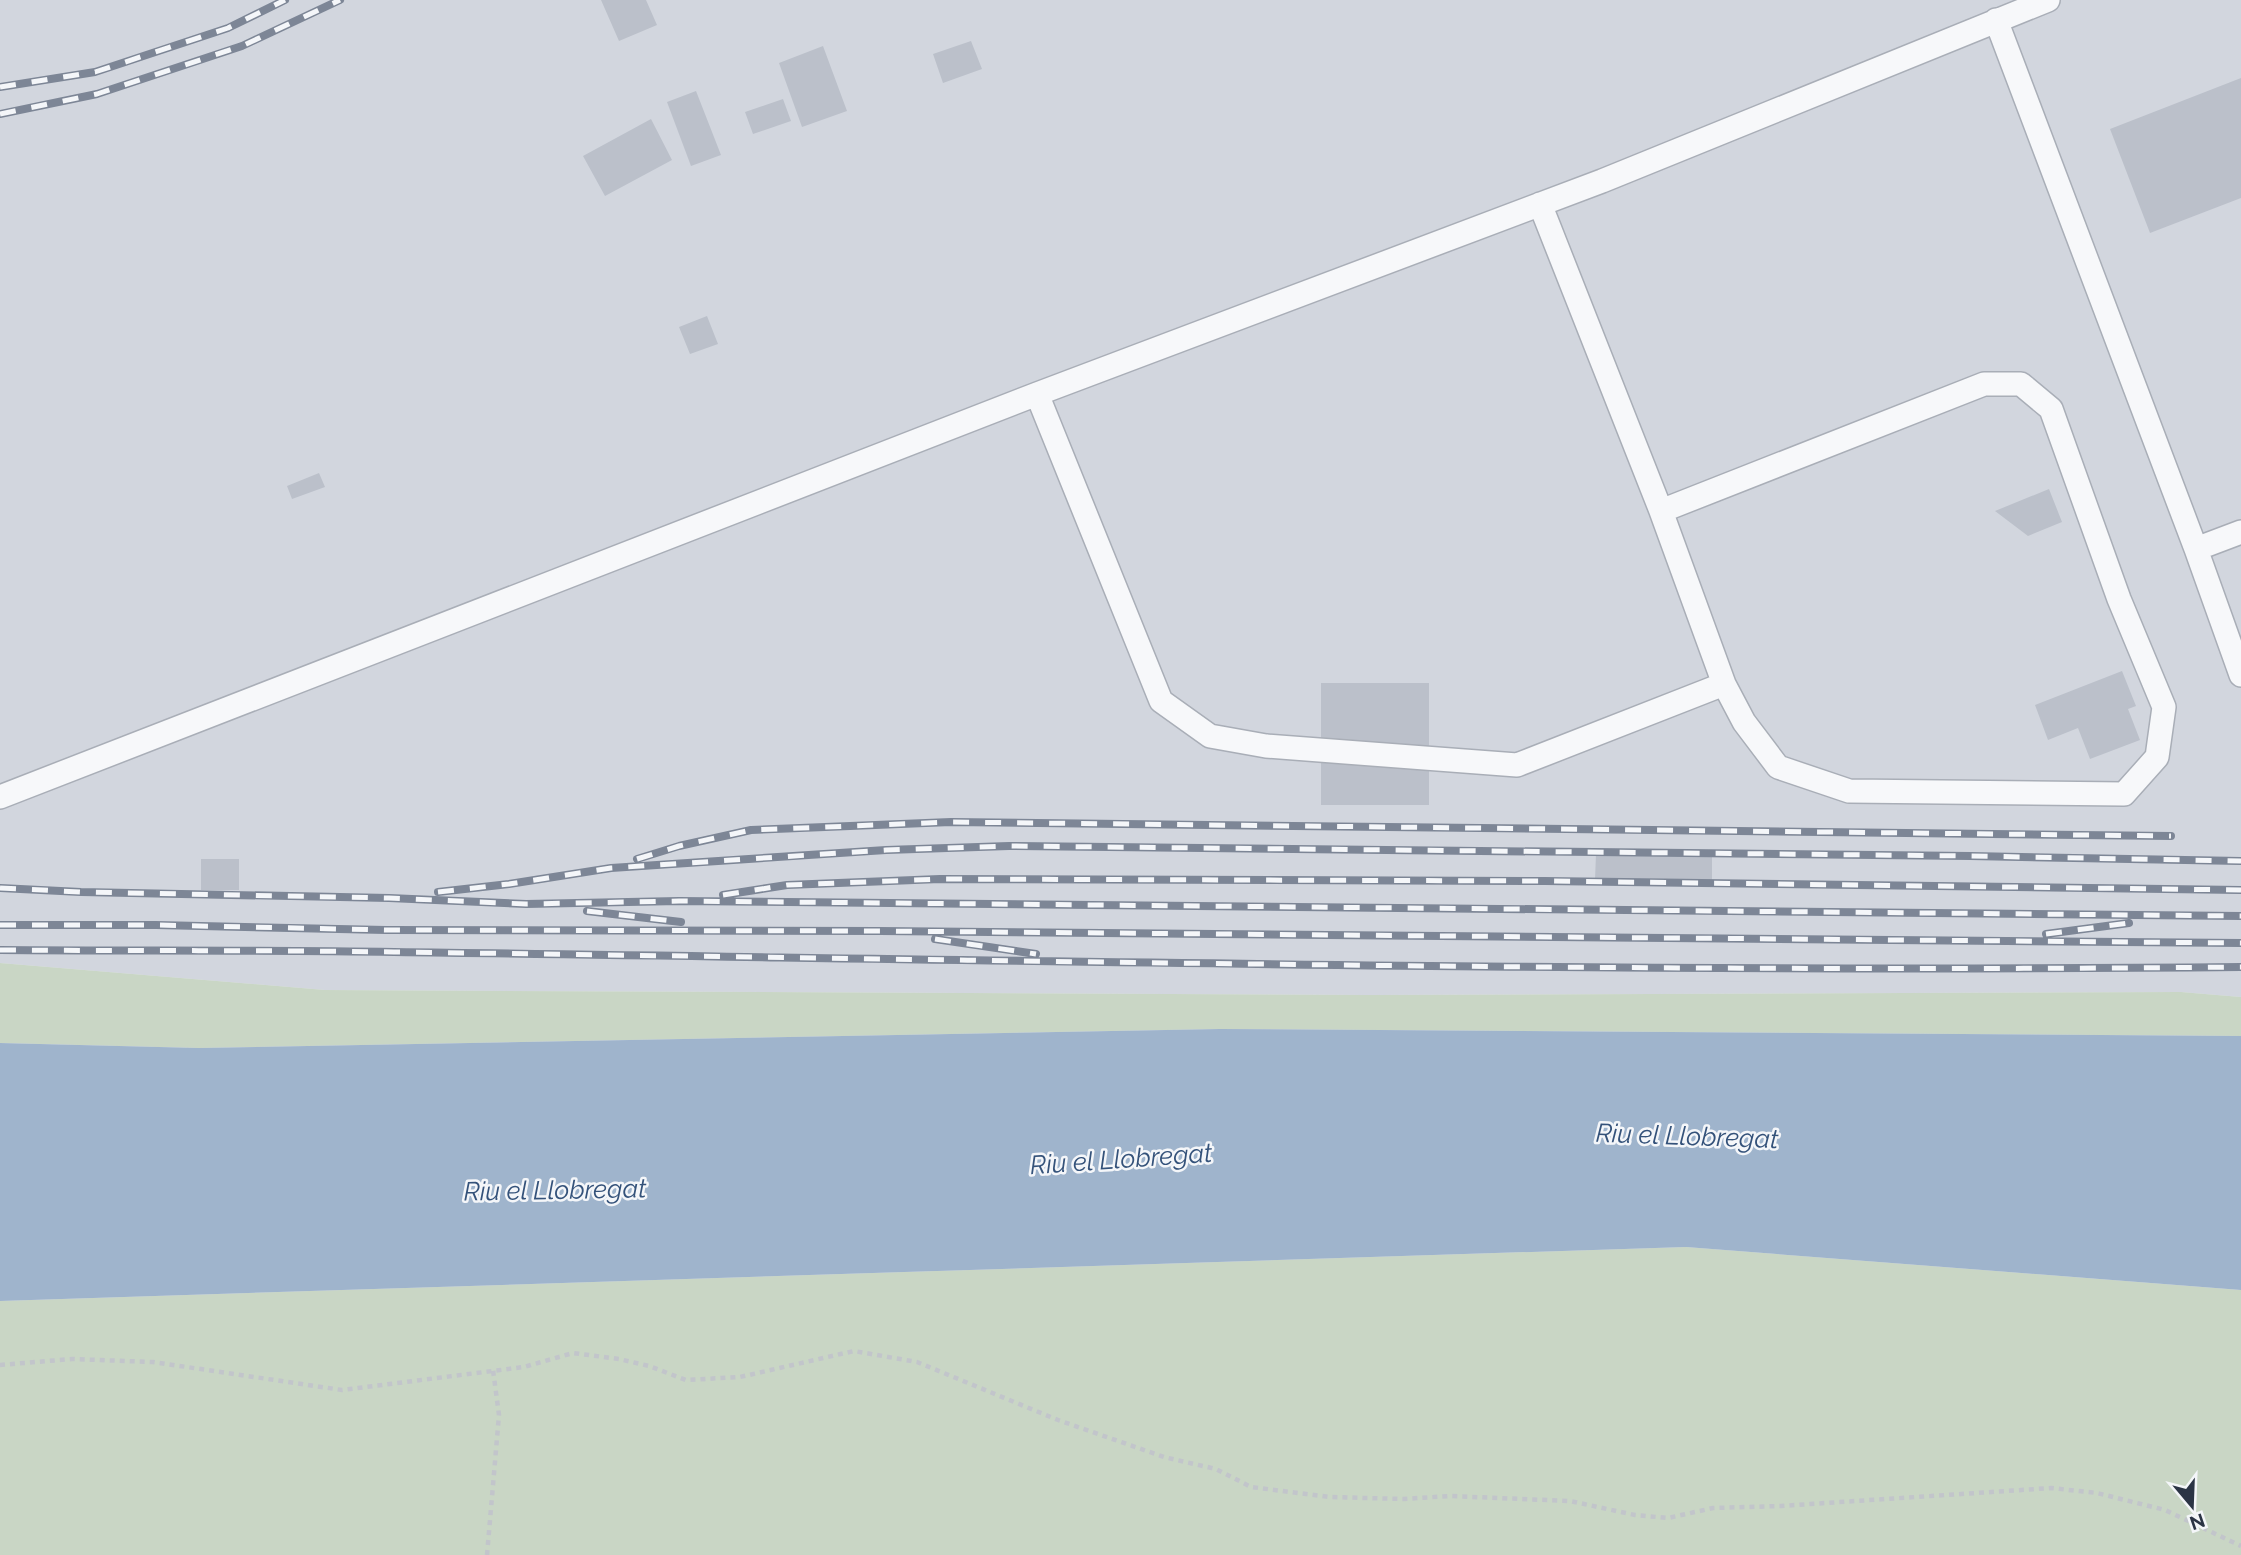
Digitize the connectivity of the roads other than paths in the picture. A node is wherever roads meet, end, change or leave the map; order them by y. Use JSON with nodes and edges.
{"nodes":[{"id":1,"x":2048,"y":0,"type":"edge"},
{"id":2,"x":1996,"y":20,"type":"junction"},
{"id":3,"x":1540,"y":204,"type":"junction"},
{"id":4,"x":1037,"y":394,"type":"junction"},
{"id":5,"x":1661,"y":511,"type":"junction"},
{"id":6,"x":2241,"y":532,"type":"edge"},
{"id":7,"x":2196,"y":549,"type":"junction"},
{"id":8,"x":2241,"y":675,"type":"edge"},
{"id":9,"x":1724,"y":684,"type":"junction"},
{"id":10,"x":0,"y":797,"type":"edge"}],
"edges":[{"from":1,"to":2,"type":"lane"},
{"from":2,"to":3,"type":"lane"},
{"from":2,"to":7,"type":"lane"},
{"from":3,"to":4,"type":"lane"},
{"from":3,"to":5,"type":"lane"},
{"from":4,"to":9,"type":"lane"},
{"from":4,"to":10,"type":"lane"},
{"from":5,"to":9,"type":"lane"},
{"from":5,"to":9,"type":"lane"},
{"from":6,"to":7,"type":"lane"},
{"from":7,"to":8,"type":"lane"}]}
